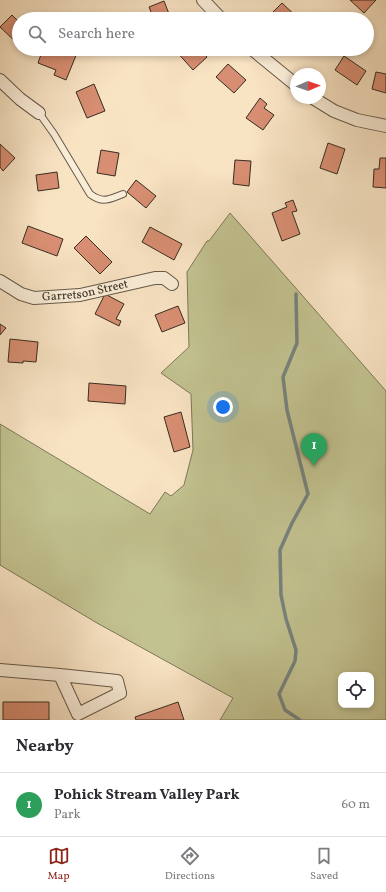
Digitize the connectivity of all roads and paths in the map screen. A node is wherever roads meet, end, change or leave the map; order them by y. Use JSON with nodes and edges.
{"nodes":[{"id":1,"x":203,"y":0,"type":"edge"},
{"id":2,"x":214,"y":12,"type":"edge"},
{"id":3,"x":261,"y":56,"type":"edge"},
{"id":4,"x":0,"y":80,"type":"edge"},
{"id":5,"x":290,"y":80,"type":"edge"},
{"id":6,"x":323,"y":104,"type":"edge"},
{"id":7,"x":38,"y":113,"type":"joint"},
{"id":8,"x":386,"y":126,"type":"edge"},
{"id":9,"x":123,"y":194,"type":"dead end"},
{"id":10,"x":0,"y":281,"type":"edge"},
{"id":11,"x":172,"y":284,"type":"dead end"},
{"id":12,"x":0,"y":670,"type":"edge"},
{"id":13,"x":60,"y":675,"type":"junction"}],
"edges":[{"from":1,"to":2,"type":"street"},
{"from":3,"to":5,"type":"street"},
{"from":4,"to":7,"type":"street"},
{"from":6,"to":8,"type":"street"},
{"from":7,"to":9,"type":"lane"},
{"from":10,"to":11,"type":"street","name":"Garretson Street"},
{"from":12,"to":13,"type":"street"},
{"from":13,"to":13,"type":"street"}]}
